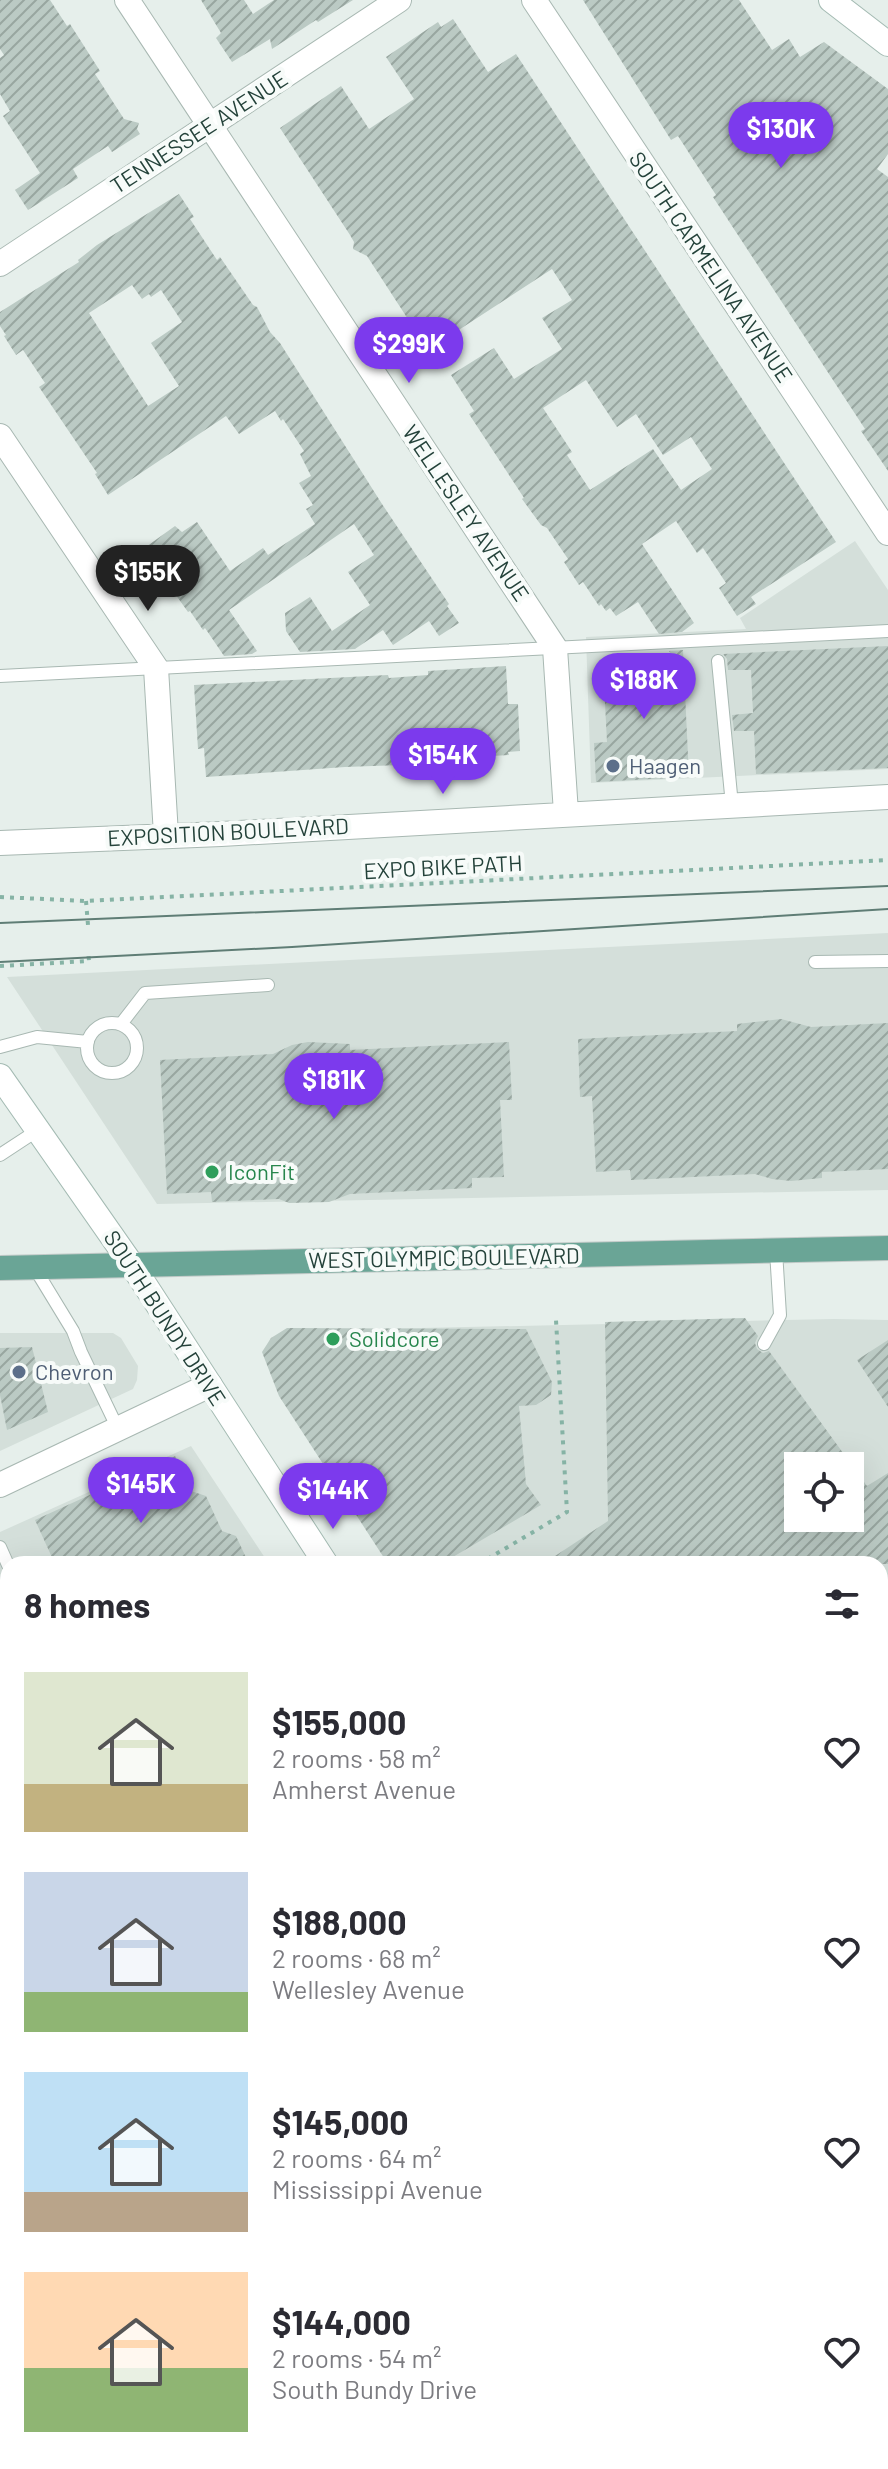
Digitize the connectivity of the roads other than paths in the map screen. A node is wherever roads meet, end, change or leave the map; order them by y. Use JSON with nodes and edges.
{"nodes":[{"id":1,"x":127,"y":0,"type":"edge"},
{"id":2,"x":399,"y":0,"type":"edge"},
{"id":3,"x":534,"y":0,"type":"edge"},
{"id":4,"x":831,"y":0,"type":"edge"},
{"id":5,"x":882,"y":33,"type":"edge"},
{"id":6,"x":208,"y":126,"type":"junction"},
{"id":7,"x":0,"y":264,"type":"edge"},
{"id":8,"x":0,"y":436,"type":"edge"},
{"id":9,"x":888,"y":533,"type":"edge"},
{"id":10,"x":888,"y":631,"type":"edge"},
{"id":11,"x":555,"y":648,"type":"junction"},
{"id":12,"x":718,"y":661,"type":"dead end"},
{"id":13,"x":156,"y":668,"type":"junction"},
{"id":14,"x":0,"y":676,"type":"edge"},
{"id":15,"x":888,"y":797,"type":"edge"},
{"id":16,"x":732,"y":805,"type":"junction"},
{"id":17,"x":566,"y":813,"type":"junction"},
{"id":18,"x":166,"y":835,"type":"junction"},
{"id":19,"x":0,"y":843,"type":"edge"},
{"id":20,"x":888,"y":961,"type":"edge"},
{"id":21,"x":815,"y":962,"type":"dead end"},
{"id":22,"x":268,"y":985,"type":"dead end"},
{"id":23,"x":121,"y":1024,"type":"junction"},
{"id":24,"x":88,"y":1042,"type":"junction"},
{"id":25,"x":0,"y":1047,"type":"edge"},
{"id":26,"x":0,"y":1076,"type":"edge"},
{"id":27,"x":38,"y":1130,"type":"junction"},
{"id":28,"x":0,"y":1155,"type":"edge"},
{"id":29,"x":888,"y":1248,"type":"edge"},
{"id":30,"x":776,"y":1251,"type":"junction"},
{"id":31,"x":132,"y":1265,"type":"junction"},
{"id":32,"x":34,"y":1267,"type":"junction"},
{"id":33,"x":0,"y":1268,"type":"edge"},
{"id":34,"x":764,"y":1344,"type":"dead end"},
{"id":35,"x":210,"y":1385,"type":"junction"},
{"id":36,"x":118,"y":1429,"type":"junction"},
{"id":37,"x":0,"y":1485,"type":"edge"},
{"id":38,"x":321,"y":1556,"type":"edge"}],
"edges":[{"from":1,"to":6,"type":"street","name":"WELLESLEY AVENUE"},
{"from":2,"to":6,"type":"street","name":"TENNESSEE AVENUE"},
{"from":3,"to":9,"type":"street","name":"SOUTH CARMELINA AVENUE"},
{"from":4,"to":5,"type":"street"},
{"from":6,"to":7,"type":"street","name":"TENNESSEE AVENUE"},
{"from":6,"to":11,"type":"street","name":"WELLESLEY AVENUE"},
{"from":8,"to":13,"type":"street"},
{"from":10,"to":11,"type":"lane"},
{"from":11,"to":13,"type":"lane"},
{"from":11,"to":17,"type":"street","name":"WELLESLEY AVENUE"},
{"from":12,"to":16,"type":"lane"},
{"from":13,"to":14,"type":"lane"},
{"from":13,"to":18,"type":"street"},
{"from":15,"to":16,"type":"street","name":"EXPOSITION BOULEVARD"},
{"from":16,"to":17,"type":"street","name":"EXPOSITION BOULEVARD"},
{"from":17,"to":18,"type":"street","name":"EXPOSITION BOULEVARD"},
{"from":18,"to":19,"type":"street","name":"EXPOSITION BOULEVARD"},
{"from":20,"to":21,"type":"lane"},
{"from":22,"to":23,"type":"lane"},
{"from":23,"to":24,"type":"lane"},
{"from":23,"to":24,"type":"lane"},
{"from":24,"to":25,"type":"lane"},
{"from":26,"to":27,"type":"street","name":"SOUTH BUNDY DRIVE"},
{"from":27,"to":28,"type":"lane"},
{"from":27,"to":31,"type":"street","name":"SOUTH BUNDY DRIVE"},
{"from":29,"to":30,"type":"main road","name":"WEST OLYMPIC BOULEVARD"},
{"from":30,"to":31,"type":"main road","name":"WEST OLYMPIC BOULEVARD"},
{"from":30,"to":34,"type":"lane"},
{"from":31,"to":32,"type":"main road","name":"WEST OLYMPIC BOULEVARD"},
{"from":31,"to":35,"type":"street","name":"SOUTH BUNDY DRIVE"},
{"from":32,"to":33,"type":"main road","name":"WEST OLYMPIC BOULEVARD"},
{"from":32,"to":36,"type":"lane"},
{"from":35,"to":36,"type":"street"},
{"from":35,"to":38,"type":"street","name":"SOUTH BUNDY DRIVE"},
{"from":36,"to":37,"type":"street"}]}
